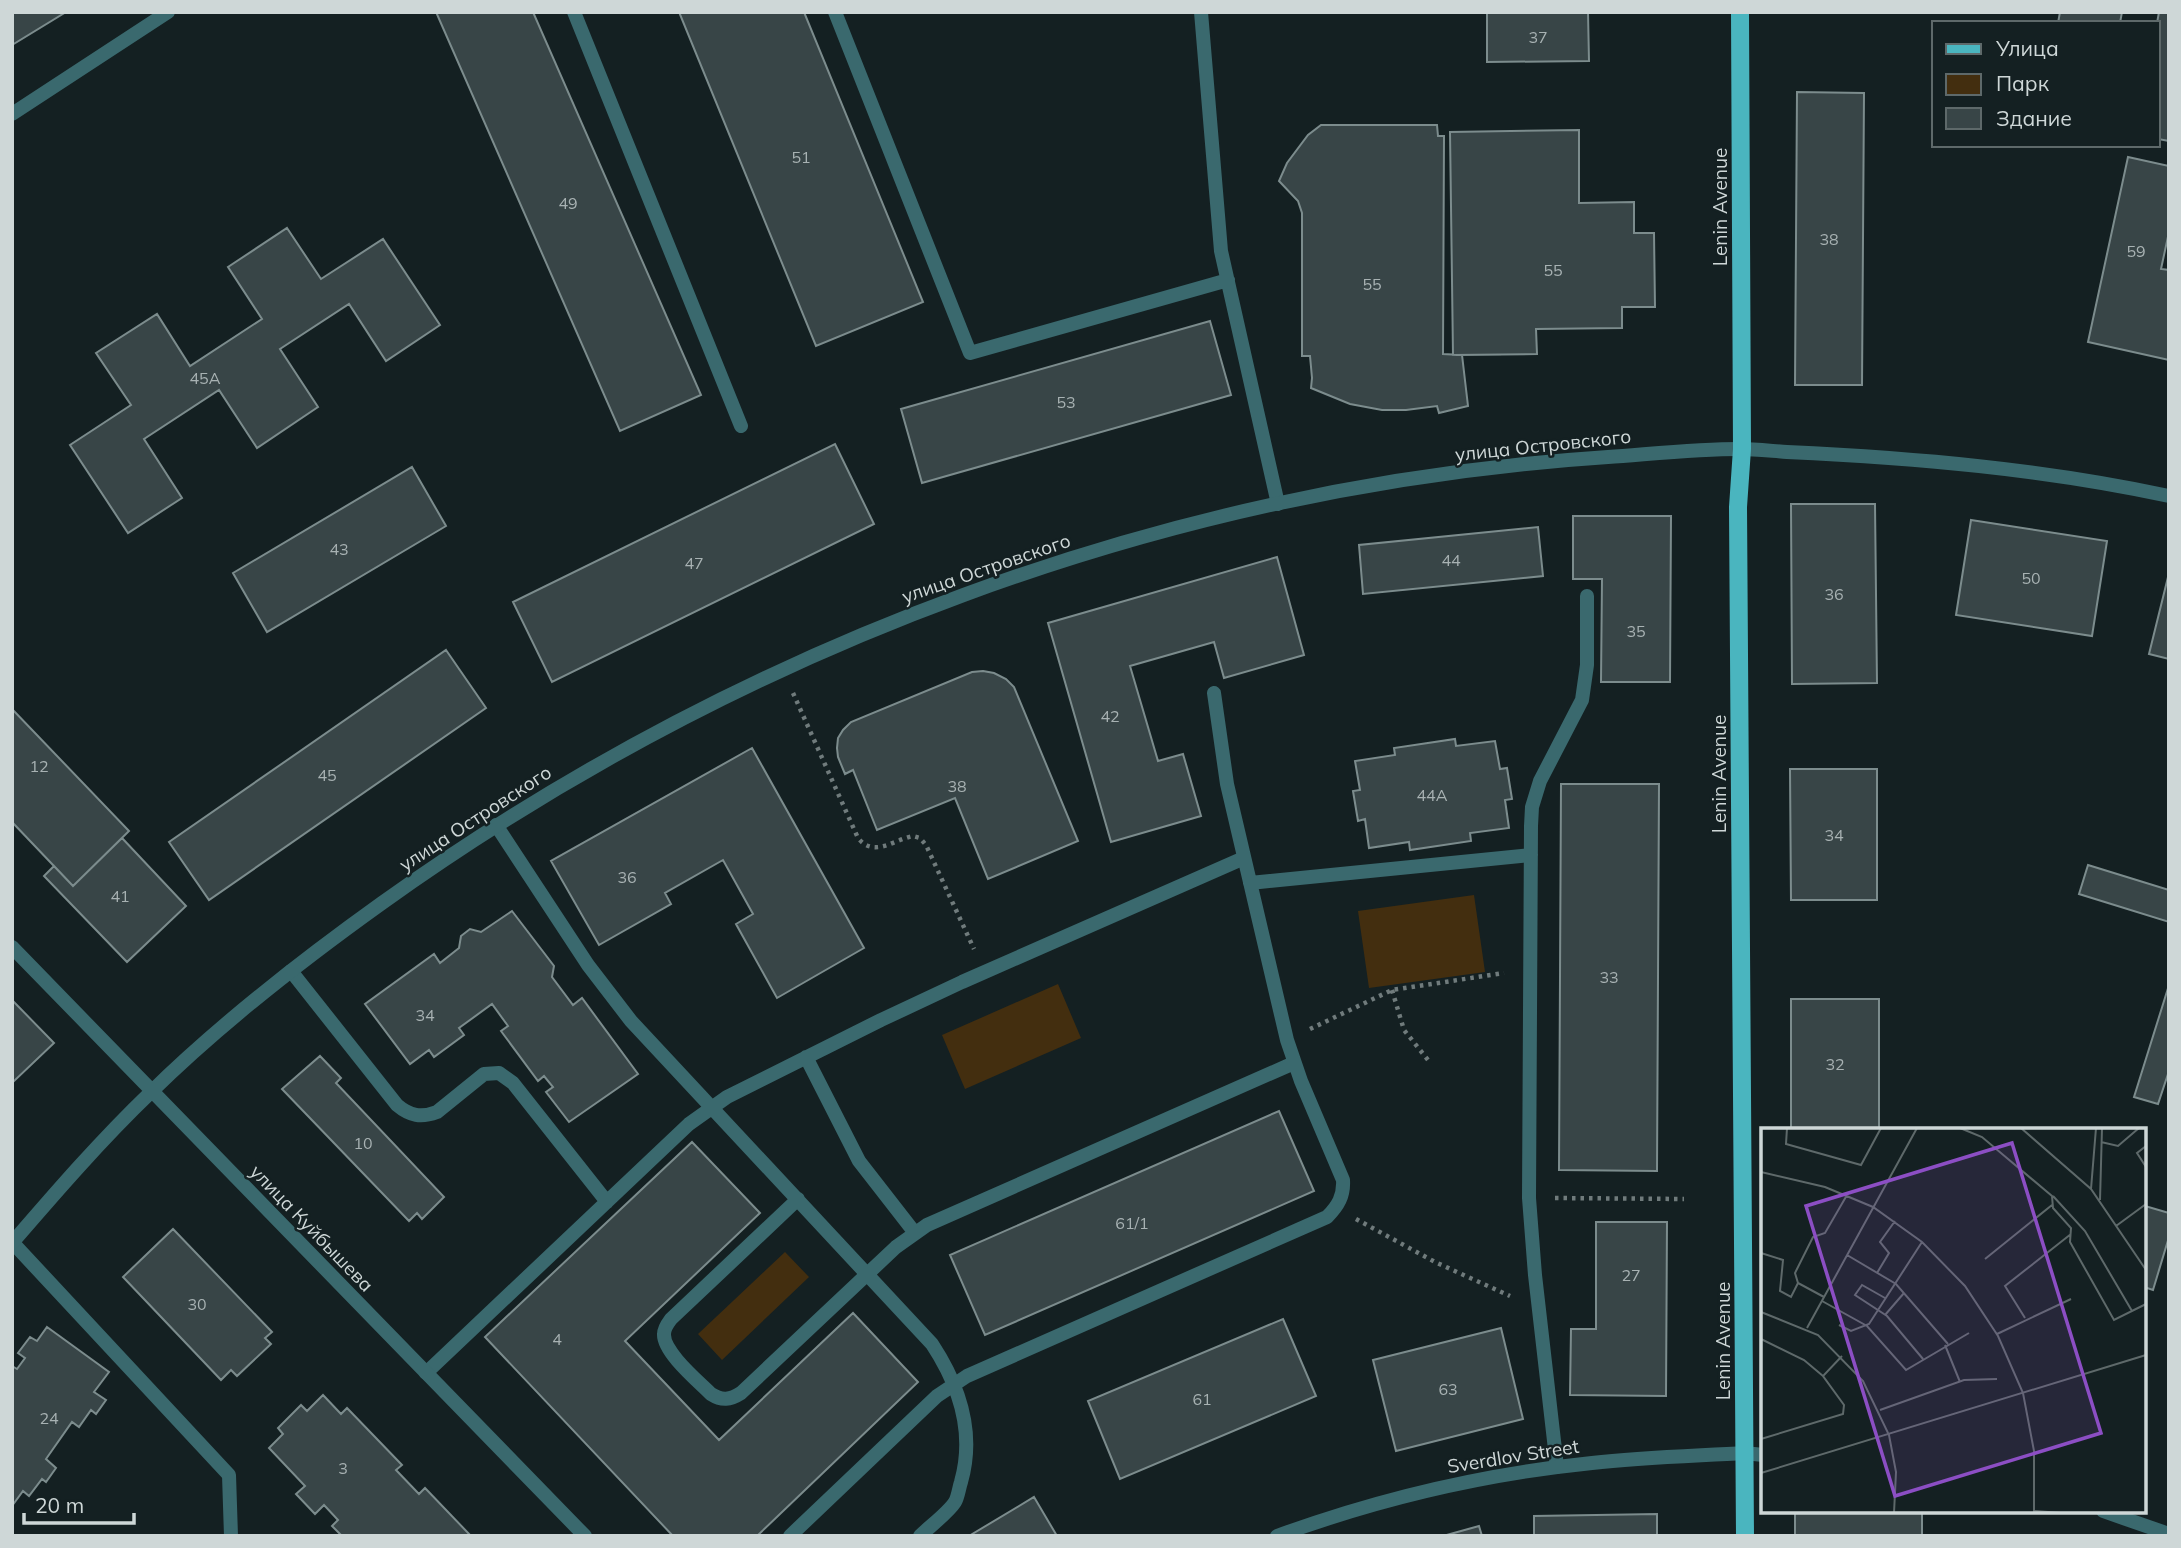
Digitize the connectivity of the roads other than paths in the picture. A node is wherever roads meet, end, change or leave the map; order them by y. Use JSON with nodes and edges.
{"nodes":[{"id":1,"x":168,"y":12,"type":"edge"},
{"id":2,"x":574,"y":12,"type":"edge"},
{"id":3,"x":835,"y":12,"type":"edge"},
{"id":4,"x":1202,"y":12,"type":"edge"},
{"id":5,"x":1740,"y":12,"type":"edge"},
{"id":6,"x":12,"y":114,"type":"edge"},
{"id":7,"x":1228,"y":280,"type":"junction"},
{"id":8,"x":741,"y":426,"type":"dead end"},
{"id":9,"x":1742,"y":449,"type":"junction"},
{"id":10,"x":2169,"y":496,"type":"edge"},
{"id":11,"x":1278,"y":504,"type":"junction"},
{"id":12,"x":1587,"y":596,"type":"dead end"},
{"id":13,"x":1214,"y":693,"type":"dead end"},
{"id":14,"x":496,"y":825,"type":"junction"},
{"id":15,"x":1531,"y":855,"type":"junction"},
{"id":16,"x":1244,"y":858,"type":"junction"},
{"id":17,"x":1250,"y":883,"type":"junction"},
{"id":18,"x":12,"y":947,"type":"edge"},
{"id":19,"x":291,"y":971,"type":"junction"},
{"id":20,"x":806,"y":1057,"type":"junction"},
{"id":21,"x":1294,"y":1063,"type":"junction"},
{"id":22,"x":151,"y":1091,"type":"junction"},
{"id":23,"x":711,"y":1107,"type":"junction"},
{"id":24,"x":798,"y":1199,"type":"junction"},
{"id":25,"x":607,"y":1202,"type":"junction"},
{"id":26,"x":915,"y":1233,"type":"junction"},
{"id":27,"x":13,"y":1243,"type":"edge"},
{"id":28,"x":867,"y":1273,"type":"junction"},
{"id":29,"x":426,"y":1373,"type":"junction"},
{"id":30,"x":955,"y":1384,"type":"junction"},
{"id":31,"x":1754,"y":1454,"type":"edge"},
{"id":32,"x":1557,"y":1467,"type":"junction"},
{"id":33,"x":2109,"y":1513,"type":"edge"},
{"id":34,"x":2169,"y":1534,"type":"edge"},
{"id":35,"x":231,"y":1536,"type":"edge"},
{"id":36,"x":585,"y":1536,"type":"edge"},
{"id":37,"x":790,"y":1536,"type":"edge"},
{"id":38,"x":920,"y":1536,"type":"edge"},
{"id":39,"x":1277,"y":1536,"type":"edge"},
{"id":40,"x":1745,"y":1536,"type":"edge"}],
"edges":[{"from":1,"to":6,"type":"street"},
{"from":2,"to":8,"type":"street"},
{"from":3,"to":7,"type":"street"},
{"from":4,"to":7,"type":"street"},
{"from":5,"to":9,"type":"main road","name":"Lenin Avenue"},
{"from":7,"to":11,"type":"street"},
{"from":9,"to":10,"type":"street","name":"улица Островского"},
{"from":9,"to":11,"type":"street","name":"улица Островского"},
{"from":9,"to":31,"type":"main road","name":"Lenin Avenue"},
{"from":11,"to":14,"type":"street","name":"улица Островского"},
{"from":12,"to":15,"type":"street"},
{"from":13,"to":16,"type":"street"},
{"from":14,"to":19,"type":"street","name":"улица Островского"},
{"from":14,"to":23,"type":"street"},
{"from":15,"to":17,"type":"street"},
{"from":15,"to":32,"type":"street"},
{"from":16,"to":17,"type":"street"},
{"from":16,"to":20,"type":"street"},
{"from":17,"to":21,"type":"street"},
{"from":18,"to":22,"type":"street","name":"улица Куйбышева"},
{"from":19,"to":22,"type":"street","name":"улица Островского"},
{"from":19,"to":25,"type":"street"},
{"from":20,"to":23,"type":"street"},
{"from":20,"to":26,"type":"street"},
{"from":21,"to":26,"type":"street"},
{"from":21,"to":30,"type":"street"},
{"from":22,"to":27,"type":"street","name":"улица Островского"},
{"from":22,"to":29,"type":"street","name":"улица Куйбышева"},
{"from":23,"to":24,"type":"street"},
{"from":23,"to":25,"type":"street"},
{"from":24,"to":28,"type":"street"},
{"from":24,"to":28,"type":"street"},
{"from":25,"to":29,"type":"street"},
{"from":26,"to":28,"type":"street"},
{"from":27,"to":35,"type":"street"},
{"from":28,"to":30,"type":"street"},
{"from":29,"to":36,"type":"street","name":"улица Куйбышева"},
{"from":30,"to":37,"type":"street"},
{"from":30,"to":38,"type":"street"},
{"from":31,"to":32,"type":"street","name":"Sverdlov Street"},
{"from":31,"to":40,"type":"main road","name":"Lenin Avenue"},
{"from":32,"to":39,"type":"street","name":"Sverdlov Street"},
{"from":33,"to":34,"type":"street"}]}
